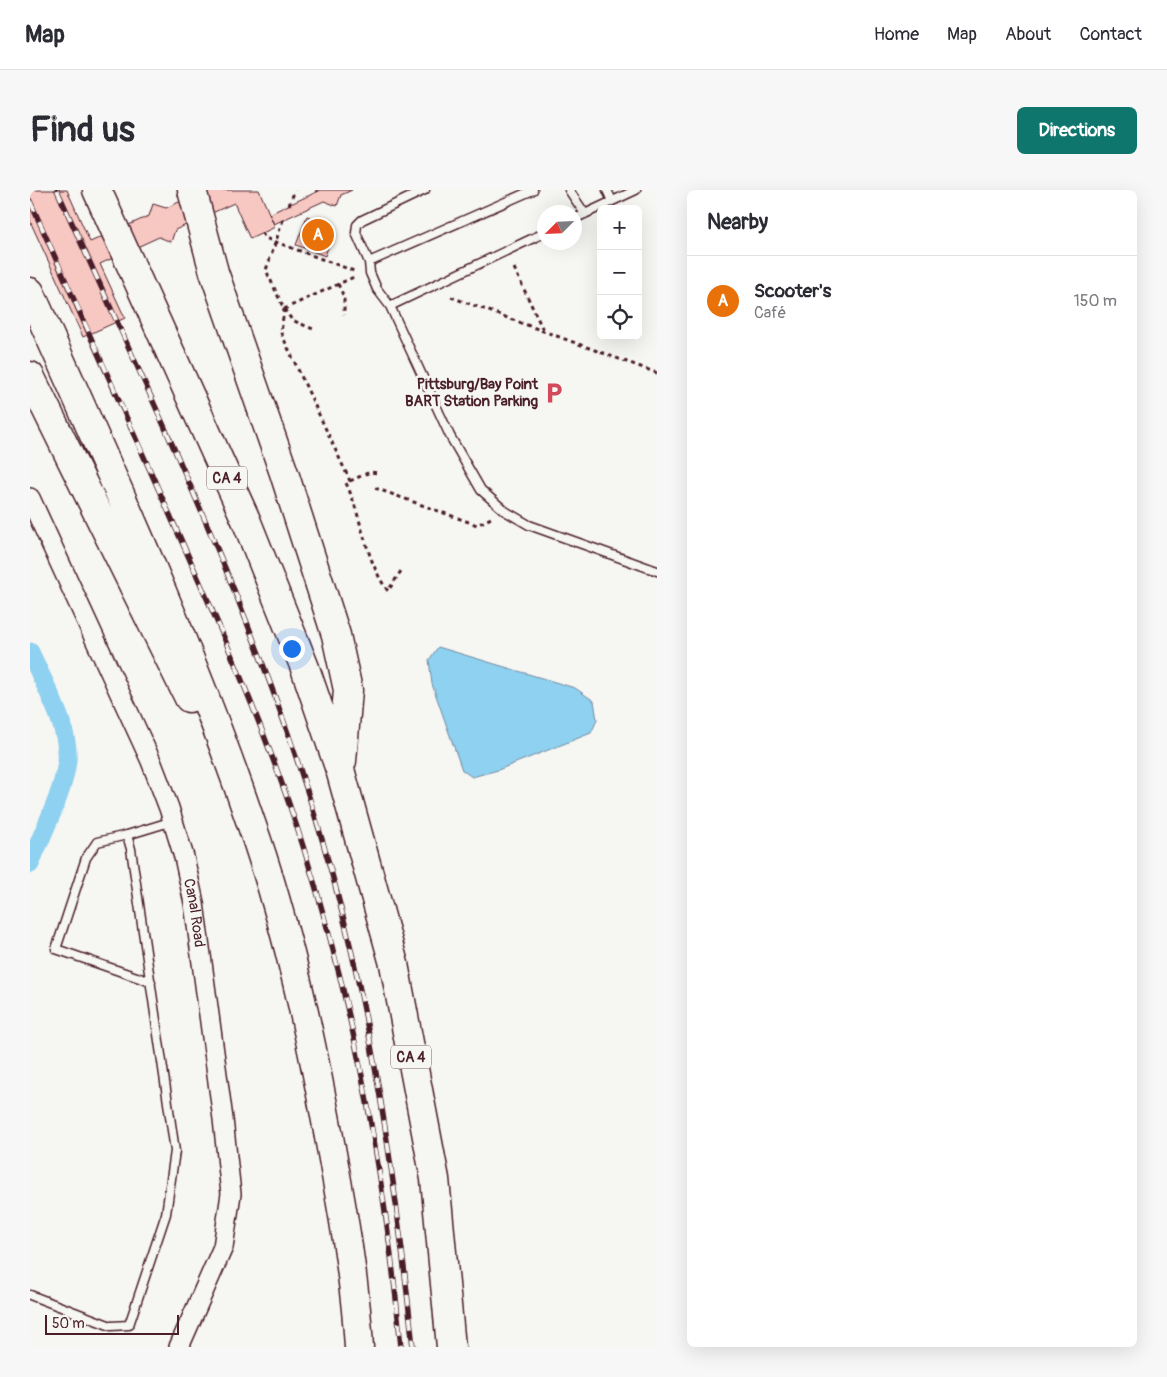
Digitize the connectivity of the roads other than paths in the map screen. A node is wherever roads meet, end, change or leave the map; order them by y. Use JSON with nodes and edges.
{"nodes":[{"id":1,"x":97,"y":190,"type":"edge"},
{"id":2,"x":192,"y":190,"type":"edge"},
{"id":3,"x":425,"y":190,"type":"edge"},
{"id":4,"x":533,"y":190,"type":"edge"},
{"id":5,"x":569,"y":190,"type":"edge"},
{"id":6,"x":606,"y":190,"type":"edge"},
{"id":7,"x":636,"y":190,"type":"edge"},
{"id":8,"x":612,"y":201,"type":"junction"},
{"id":9,"x":585,"y":214,"type":"junction"},
{"id":10,"x":582,"y":215,"type":"edge"},
{"id":11,"x":537,"y":236,"type":"edge"},
{"id":12,"x":369,"y":262,"type":"junction"},
{"id":13,"x":30,"y":292,"type":"edge"},
{"id":14,"x":390,"y":306,"type":"junction"},
{"id":15,"x":30,"y":376,"type":"edge"},
{"id":16,"x":30,"y":498,"type":"edge"},
{"id":17,"x":657,"y":571,"type":"edge"},
{"id":18,"x":341,"y":773,"type":"junction"},
{"id":19,"x":173,"y":821,"type":"junction"},
{"id":20,"x":252,"y":825,"type":"junction"},
{"id":21,"x":127,"y":835,"type":"junction"},
{"id":22,"x":151,"y":982,"type":"junction"},
{"id":23,"x":30,"y":1295,"type":"edge"},
{"id":24,"x":179,"y":1347,"type":"edge"},
{"id":25,"x":359,"y":1347,"type":"edge"},
{"id":26,"x":451,"y":1347,"type":"edge"}],
"edges":[{"from":1,"to":18,"type":"highway","number":"CA 4"},
{"from":2,"to":18,"type":"highway"},
{"from":3,"to":12,"type":"lane"},
{"from":4,"to":12,"type":"lane"},
{"from":5,"to":9,"type":"lane"},
{"from":6,"to":8,"type":"lane"},
{"from":7,"to":8,"type":"lane"},
{"from":8,"to":9,"type":"lane"},
{"from":9,"to":10,"type":"lane"},
{"from":11,"to":14,"type":"lane"},
{"from":12,"to":14,"type":"lane"},
{"from":13,"to":20,"type":"highway"},
{"from":14,"to":17,"type":"lane"},
{"from":15,"to":20,"type":"highway"},
{"from":16,"to":19,"type":"street","name":"Canal Road"},
{"from":18,"to":26,"type":"highway","number":"CA 4"},
{"from":19,"to":21,"type":"lane"},
{"from":19,"to":24,"type":"street","name":"Canal Road"},
{"from":20,"to":25,"type":"highway"},
{"from":21,"to":22,"type":"lane"},
{"from":21,"to":22,"type":"lane"},
{"from":22,"to":23,"type":"lane"}]}
